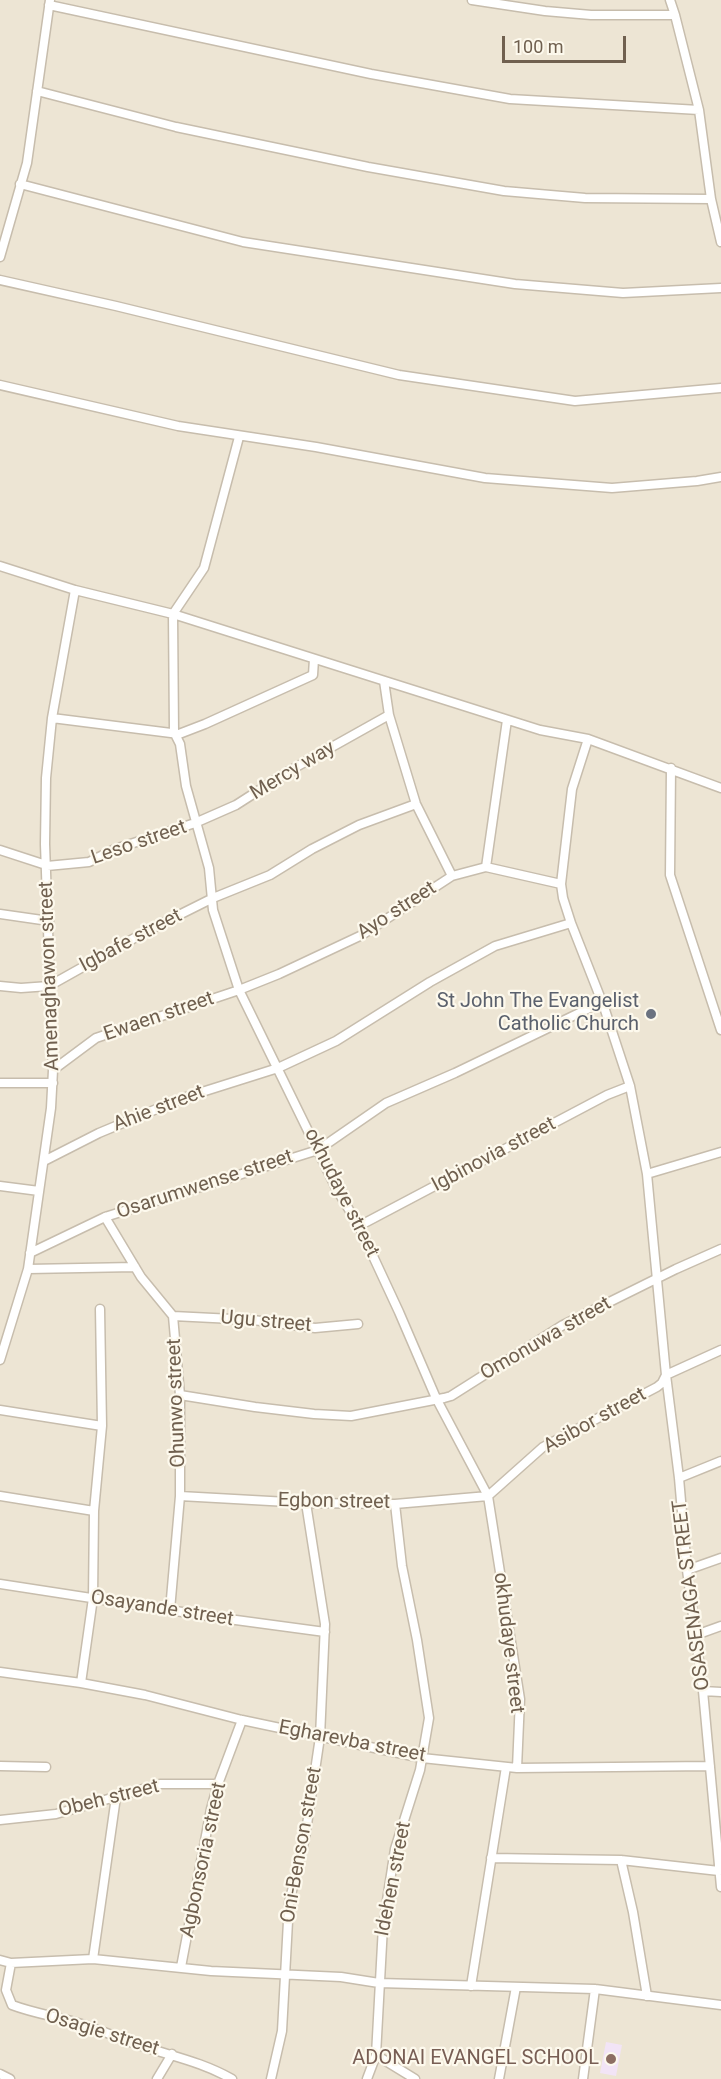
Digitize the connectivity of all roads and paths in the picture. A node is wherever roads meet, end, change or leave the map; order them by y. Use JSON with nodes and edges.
{"nodes":[{"id":1,"x":472,"y":0,"type":"edge"},
{"id":2,"x":670,"y":0,"type":"edge"},
{"id":3,"x":50,"y":2,"type":"edge"},
{"id":4,"x":675,"y":15,"type":"junction"},
{"id":5,"x":37,"y":91,"type":"junction"},
{"id":6,"x":699,"y":110,"type":"junction"},
{"id":7,"x":20,"y":184,"type":"junction"},
{"id":8,"x":711,"y":199,"type":"junction"},
{"id":9,"x":721,"y":242,"type":"edge"},
{"id":10,"x":0,"y":257,"type":"edge"},
{"id":11,"x":0,"y":280,"type":"edge"},
{"id":12,"x":721,"y":288,"type":"edge"},
{"id":13,"x":0,"y":385,"type":"edge"},
{"id":14,"x":721,"y":388,"type":"edge"},
{"id":15,"x":239,"y":437,"type":"junction"},
{"id":16,"x":721,"y":477,"type":"edge"},
{"id":17,"x":0,"y":566,"type":"edge"},
{"id":18,"x":75,"y":590,"type":"junction"},
{"id":19,"x":172,"y":614,"type":"junction"},
{"id":20,"x":314,"y":659,"type":"junction"},
{"id":21,"x":384,"y":681,"type":"junction"},
{"id":22,"x":389,"y":715,"type":"junction"},
{"id":23,"x":52,"y":718,"type":"junction"},
{"id":24,"x":507,"y":720,"type":"junction"},
{"id":25,"x":174,"y":732,"type":"junction"},
{"id":26,"x":588,"y":739,"type":"junction"},
{"id":27,"x":671,"y":768,"type":"junction"},
{"id":28,"x":721,"y":788,"type":"edge"},
{"id":29,"x":417,"y":804,"type":"junction"},
{"id":30,"x":195,"y":823,"type":"junction"},
{"id":31,"x":0,"y":850,"type":"edge"},
{"id":32,"x":47,"y":866,"type":"junction"},
{"id":33,"x":486,"y":867,"type":"junction"},
{"id":34,"x":452,"y":876,"type":"junction"},
{"id":35,"x":561,"y":884,"type":"junction"},
{"id":36,"x":213,"y":898,"type":"junction"},
{"id":37,"x":0,"y":914,"type":"edge"},
{"id":38,"x":49,"y":921,"type":"junction"},
{"id":39,"x":571,"y":923,"type":"junction"},
{"id":40,"x":0,"y":986,"type":"edge"},
{"id":41,"x":50,"y":986,"type":"junction"},
{"id":42,"x":239,"y":990,"type":"junction"},
{"id":43,"x":602,"y":1002,"type":"junction"},
{"id":44,"x":721,"y":1030,"type":"edge"},
{"id":45,"x":278,"y":1068,"type":"junction"},
{"id":46,"x":53,"y":1070,"type":"junction"},
{"id":47,"x":0,"y":1083,"type":"edge"},
{"id":48,"x":52,"y":1083,"type":"junction"},
{"id":49,"x":630,"y":1086,"type":"junction"},
{"id":50,"x":318,"y":1150,"type":"junction"},
{"id":51,"x":721,"y":1152,"type":"edge"},
{"id":52,"x":44,"y":1161,"type":"junction"},
{"id":53,"x":647,"y":1174,"type":"junction"},
{"id":54,"x":0,"y":1186,"type":"edge"},
{"id":55,"x":39,"y":1191,"type":"junction"},
{"id":56,"x":105,"y":1217,"type":"junction"},
{"id":57,"x":359,"y":1226,"type":"junction"},
{"id":58,"x":721,"y":1249,"type":"edge"},
{"id":59,"x":30,"y":1252,"type":"junction"},
{"id":60,"x":135,"y":1267,"type":"junction"},
{"id":61,"x":28,"y":1269,"type":"junction"},
{"id":62,"x":657,"y":1279,"type":"junction"},
{"id":63,"x":100,"y":1309,"type":"dead end"},
{"id":64,"x":173,"y":1316,"type":"junction"},
{"id":65,"x":358,"y":1324,"type":"dead end"},
{"id":66,"x":721,"y":1350,"type":"edge"},
{"id":67,"x":0,"y":1360,"type":"edge"},
{"id":68,"x":666,"y":1375,"type":"junction"},
{"id":69,"x":180,"y":1395,"type":"junction"},
{"id":70,"x":436,"y":1398,"type":"junction"},
{"id":71,"x":0,"y":1410,"type":"edge"},
{"id":72,"x":102,"y":1426,"type":"junction"},
{"id":73,"x":721,"y":1461,"type":"edge"},
{"id":74,"x":679,"y":1478,"type":"junction"},
{"id":75,"x":0,"y":1496,"type":"edge"},
{"id":76,"x":180,"y":1496,"type":"junction"},
{"id":77,"x":488,"y":1496,"type":"junction"},
{"id":78,"x":306,"y":1503,"type":"junction"},
{"id":79,"x":395,"y":1504,"type":"junction"},
{"id":80,"x":94,"y":1511,"type":"junction"},
{"id":81,"x":721,"y":1558,"type":"edge"},
{"id":82,"x":687,"y":1570,"type":"junction"},
{"id":83,"x":0,"y":1584,"type":"edge"},
{"id":84,"x":93,"y":1598,"type":"junction"},
{"id":85,"x":170,"y":1610,"type":"junction"},
{"id":86,"x":721,"y":1626,"type":"edge"},
{"id":87,"x":325,"y":1632,"type":"junction"},
{"id":88,"x":696,"y":1635,"type":"junction"},
{"id":89,"x":0,"y":1672,"type":"edge"},
{"id":90,"x":81,"y":1683,"type":"junction"},
{"id":91,"x":703,"y":1691,"type":"junction"},
{"id":92,"x":721,"y":1692,"type":"edge"},
{"id":93,"x":242,"y":1720,"type":"junction"},
{"id":94,"x":320,"y":1737,"type":"junction"},
{"id":95,"x":422,"y":1758,"type":"junction"},
{"id":96,"x":0,"y":1766,"type":"edge"},
{"id":97,"x":46,"y":1767,"type":"dead end"},
{"id":98,"x":506,"y":1767,"type":"junction"},
{"id":99,"x":517,"y":1768,"type":"junction"},
{"id":100,"x":710,"y":1769,"type":"junction"},
{"id":101,"x":721,"y":1774,"type":"edge"},
{"id":102,"x":218,"y":1784,"type":"junction"},
{"id":103,"x":116,"y":1797,"type":"junction"},
{"id":104,"x":0,"y":1820,"type":"edge"},
{"id":105,"x":491,"y":1858,"type":"junction"},
{"id":106,"x":621,"y":1860,"type":"junction"},
{"id":107,"x":719,"y":1871,"type":"junction"},
{"id":108,"x":721,"y":1885,"type":"edge"},
{"id":109,"x":93,"y":1959,"type":"junction"},
{"id":110,"x":0,"y":1960,"type":"edge"},
{"id":111,"x":11,"y":1963,"type":"junction"},
{"id":112,"x":181,"y":1967,"type":"junction"},
{"id":113,"x":285,"y":1974,"type":"junction"},
{"id":114,"x":379,"y":1983,"type":"junction"},
{"id":115,"x":471,"y":1986,"type":"junction"},
{"id":116,"x":516,"y":1988,"type":"junction"},
{"id":117,"x":595,"y":1989,"type":"junction"},
{"id":118,"x":647,"y":1996,"type":"junction"},
{"id":119,"x":721,"y":2005,"type":"edge"},
{"id":120,"x":172,"y":2054,"type":"junction"},
{"id":121,"x":376,"y":2055,"type":"junction"},
{"id":122,"x":157,"y":2079,"type":"edge"},
{"id":123,"x":232,"y":2079,"type":"edge"},
{"id":124,"x":271,"y":2079,"type":"edge"},
{"id":125,"x":367,"y":2079,"type":"edge"},
{"id":126,"x":415,"y":2079,"type":"edge"},
{"id":127,"x":499,"y":2079,"type":"edge"},
{"id":128,"x":583,"y":2079,"type":"edge"}],
"edges":[{"from":1,"to":4,"type":"street"},
{"from":2,"to":4,"type":"street"},
{"from":3,"to":5,"type":"street"},
{"from":3,"to":6,"type":"street"},
{"from":4,"to":6,"type":"street"},
{"from":5,"to":7,"type":"street"},
{"from":5,"to":8,"type":"street"},
{"from":6,"to":8,"type":"street"},
{"from":7,"to":10,"type":"street"},
{"from":7,"to":12,"type":"street"},
{"from":8,"to":9,"type":"street"},
{"from":11,"to":14,"type":"street"},
{"from":13,"to":15,"type":"street"},
{"from":15,"to":16,"type":"street"},
{"from":15,"to":19,"type":"street"},
{"from":17,"to":18,"type":"street"},
{"from":18,"to":19,"type":"street"},
{"from":18,"to":23,"type":"street","name":"Amenaghawon street"},
{"from":19,"to":20,"type":"street"},
{"from":19,"to":25,"type":"street","name":"okhudaye street"},
{"from":20,"to":21,"type":"street"},
{"from":20,"to":25,"type":"street"},
{"from":21,"to":22,"type":"street"},
{"from":21,"to":24,"type":"street"},
{"from":22,"to":29,"type":"street"},
{"from":22,"to":30,"type":"street","name":"Mercy way"},
{"from":23,"to":25,"type":"street"},
{"from":23,"to":32,"type":"street","name":"Amenaghawon street"},
{"from":24,"to":26,"type":"street"},
{"from":24,"to":33,"type":"street"},
{"from":25,"to":30,"type":"street","name":"okhudaye street"},
{"from":26,"to":27,"type":"street"},
{"from":26,"to":35,"type":"street"},
{"from":27,"to":28,"type":"street"},
{"from":27,"to":44,"type":"street"},
{"from":29,"to":34,"type":"street"},
{"from":29,"to":36,"type":"street","name":"Igbafe street"},
{"from":30,"to":32,"type":"street","name":"Leso street"},
{"from":30,"to":36,"type":"street","name":"okhudaye street"},
{"from":31,"to":32,"type":"street"},
{"from":32,"to":38,"type":"street","name":"Amenaghawon street"},
{"from":33,"to":34,"type":"street","name":"Ayo street"},
{"from":33,"to":35,"type":"street","name":"Ayo street"},
{"from":34,"to":42,"type":"street","name":"Ayo street"},
{"from":35,"to":39,"type":"street"},
{"from":36,"to":41,"type":"street","name":"Igbafe street"},
{"from":36,"to":42,"type":"street","name":"okhudaye street"},
{"from":37,"to":38,"type":"street"},
{"from":38,"to":41,"type":"street","name":"Amenaghawon street"},
{"from":39,"to":43,"type":"street"},
{"from":39,"to":45,"type":"street","name":"Ahie street"},
{"from":40,"to":41,"type":"street"},
{"from":41,"to":46,"type":"street","name":"Amenaghawon street"},
{"from":42,"to":45,"type":"street","name":"okhudaye street"},
{"from":42,"to":46,"type":"street","name":"Ewaen street"},
{"from":43,"to":49,"type":"street"},
{"from":43,"to":50,"type":"street","name":"Osarumwense street"},
{"from":45,"to":50,"type":"street","name":"okhudaye street"},
{"from":45,"to":52,"type":"street","name":"Ahie street"},
{"from":46,"to":48,"type":"street","name":"Amenaghawon street"},
{"from":47,"to":48,"type":"street"},
{"from":48,"to":52,"type":"street","name":"Amenaghawon street"},
{"from":49,"to":53,"type":"street","name":"OSASENAGA STREET"},
{"from":49,"to":57,"type":"street","name":"Igbinovia street"},
{"from":50,"to":56,"type":"street","name":"Osarumwense street"},
{"from":50,"to":57,"type":"street","name":"okhudaye street"},
{"from":51,"to":53,"type":"street"},
{"from":52,"to":55,"type":"street","name":"Amenaghawon street"},
{"from":53,"to":62,"type":"street","name":"OSASENAGA STREET"},
{"from":54,"to":55,"type":"street"},
{"from":55,"to":59,"type":"street","name":"Amenaghawon street"},
{"from":56,"to":59,"type":"street","name":"Osarumwense street"},
{"from":56,"to":60,"type":"street","name":"Ohunwo street"},
{"from":57,"to":70,"type":"street","name":"okhudaye street"},
{"from":58,"to":62,"type":"street","name":"Omonuwa street"},
{"from":59,"to":61,"type":"street","name":"Amenaghawon street"},
{"from":60,"to":61,"type":"street"},
{"from":60,"to":64,"type":"street","name":"Ohunwo street"},
{"from":61,"to":67,"type":"street","name":"Amenaghawon street"},
{"from":62,"to":68,"type":"street","name":"OSASENAGA STREET"},
{"from":62,"to":70,"type":"street","name":"Omonuwa street"},
{"from":63,"to":72,"type":"street"},
{"from":64,"to":65,"type":"street","name":"Ugu street"},
{"from":64,"to":69,"type":"street","name":"Ohunwo street"},
{"from":66,"to":68,"type":"street","name":"Asibor street"},
{"from":68,"to":74,"type":"street","name":"OSASENAGA STREET"},
{"from":68,"to":77,"type":"street","name":"Asibor street"},
{"from":69,"to":70,"type":"street","name":"Omonuwa street"},
{"from":69,"to":76,"type":"street","name":"Ohunwo street"},
{"from":70,"to":77,"type":"street","name":"okhudaye street"},
{"from":71,"to":72,"type":"street"},
{"from":72,"to":80,"type":"street"},
{"from":73,"to":74,"type":"street"},
{"from":74,"to":82,"type":"street","name":"OSASENAGA STREET"},
{"from":75,"to":80,"type":"street"},
{"from":76,"to":78,"type":"street","name":"Egbon street"},
{"from":76,"to":85,"type":"street","name":"Ohunwo street"},
{"from":77,"to":79,"type":"street","name":"Egbon street"},
{"from":77,"to":99,"type":"street","name":"okhudaye street"},
{"from":78,"to":79,"type":"street","name":"Egbon street"},
{"from":78,"to":87,"type":"street","name":"Oni-Benson street"},
{"from":79,"to":95,"type":"street","name":"Idehen street"},
{"from":80,"to":84,"type":"street"},
{"from":81,"to":82,"type":"street"},
{"from":82,"to":88,"type":"street","name":"OSASENAGA STREET"},
{"from":83,"to":84,"type":"street","name":"Osayande street"},
{"from":84,"to":85,"type":"street","name":"Osayande street"},
{"from":84,"to":90,"type":"street"},
{"from":85,"to":87,"type":"street","name":"Osayande street"},
{"from":86,"to":88,"type":"street"},
{"from":87,"to":94,"type":"street","name":"Oni-Benson street"},
{"from":88,"to":91,"type":"street","name":"OSASENAGA STREET"},
{"from":89,"to":90,"type":"street","name":"Egharevba street"},
{"from":90,"to":93,"type":"street","name":"Egharevba street"},
{"from":91,"to":92,"type":"street"},
{"from":91,"to":100,"type":"street","name":"OSASENAGA STREET"},
{"from":93,"to":94,"type":"street","name":"Egharevba street"},
{"from":93,"to":102,"type":"street","name":"Agbonsoria street"},
{"from":94,"to":95,"type":"street","name":"Egharevba street"},
{"from":94,"to":113,"type":"street","name":"Oni-Benson street"},
{"from":95,"to":98,"type":"street","name":"Egharevba street"},
{"from":95,"to":114,"type":"street","name":"Idehen street"},
{"from":96,"to":97,"type":"street"},
{"from":98,"to":99,"type":"street","name":"Egharevba street"},
{"from":98,"to":105,"type":"street"},
{"from":99,"to":100,"type":"street","name":"Egharevba street"},
{"from":100,"to":101,"type":"street","name":"Egharevba street"},
{"from":100,"to":107,"type":"street","name":"OSASENAGA STREET"},
{"from":102,"to":103,"type":"street","name":"Obeh street"},
{"from":102,"to":112,"type":"street","name":"Agbonsoria street"},
{"from":103,"to":104,"type":"street","name":"Obeh street"},
{"from":103,"to":109,"type":"street"},
{"from":105,"to":106,"type":"street"},
{"from":105,"to":115,"type":"street"},
{"from":106,"to":107,"type":"street"},
{"from":106,"to":118,"type":"street"},
{"from":107,"to":108,"type":"street","name":"OSASENAGA STREET"},
{"from":109,"to":111,"type":"street"},
{"from":109,"to":112,"type":"street"},
{"from":110,"to":111,"type":"street"},
{"from":111,"to":120,"type":"street","name":"Osagie street"},
{"from":112,"to":113,"type":"street"},
{"from":113,"to":114,"type":"street"},
{"from":113,"to":124,"type":"street","name":"Oni-Benson street"},
{"from":114,"to":115,"type":"street"},
{"from":114,"to":121,"type":"street","name":"Idehen street"},
{"from":115,"to":116,"type":"street"},
{"from":116,"to":117,"type":"street"},
{"from":116,"to":127,"type":"street"},
{"from":117,"to":118,"type":"street"},
{"from":117,"to":128,"type":"street"},
{"from":118,"to":119,"type":"street"},
{"from":120,"to":122,"type":"street"},
{"from":120,"to":123,"type":"street","name":"Osagie street"},
{"from":121,"to":125,"type":"street","name":"Idehen street"},
{"from":121,"to":126,"type":"street"}]}
